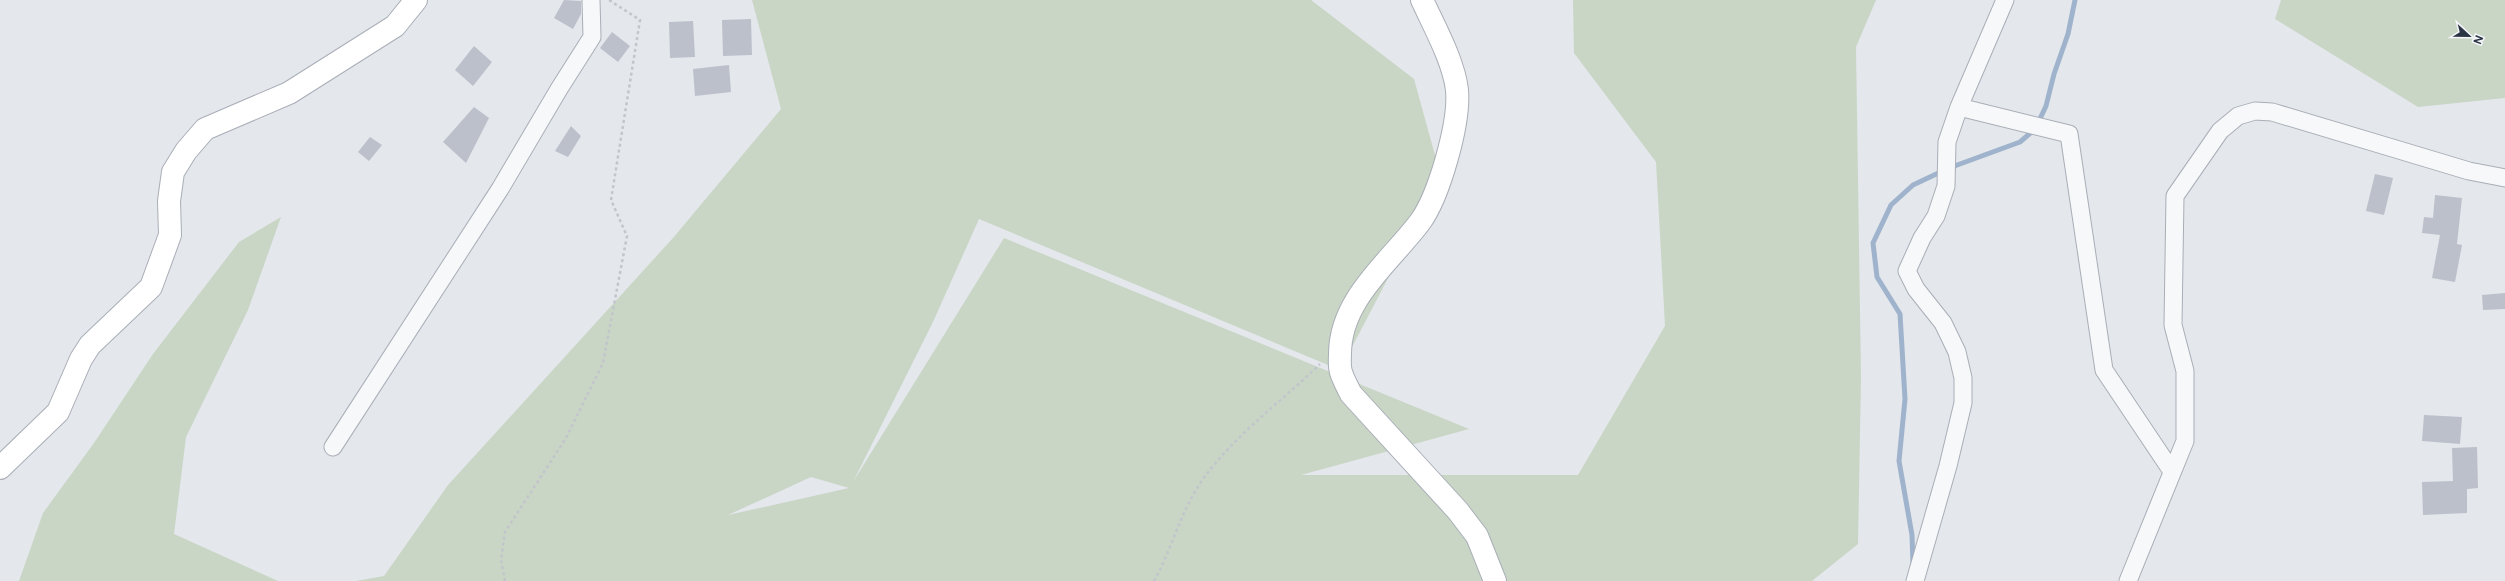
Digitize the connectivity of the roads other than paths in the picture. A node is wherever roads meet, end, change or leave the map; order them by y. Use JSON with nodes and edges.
{"nodes":[{"id":1,"x":416,"y":0,"type":"edge"},
{"id":2,"x":591,"y":0,"type":"edge"},
{"id":3,"x":1422,"y":0,"type":"edge"},
{"id":4,"x":2006,"y":0,"type":"edge"},
{"id":5,"x":1959,"y":107,"type":"junction"},
{"id":6,"x":2505,"y":178,"type":"edge"},
{"id":7,"x":333,"y":447,"type":"dead end"},
{"id":8,"x":0,"y":468,"type":"edge"},
{"id":9,"x":2171,"y":470,"type":"junction"},
{"id":10,"x":1495,"y":581,"type":"edge"},
{"id":11,"x":1914,"y":581,"type":"edge"},
{"id":12,"x":2128,"y":581,"type":"edge"}],
"edges":[{"from":1,"to":8,"type":"street"},
{"from":2,"to":7,"type":"street"},
{"from":3,"to":10,"type":"street"},
{"from":4,"to":5,"type":"street"},
{"from":5,"to":9,"type":"street"},
{"from":5,"to":11,"type":"street"},
{"from":6,"to":9,"type":"street"},
{"from":9,"to":12,"type":"street"}]}
